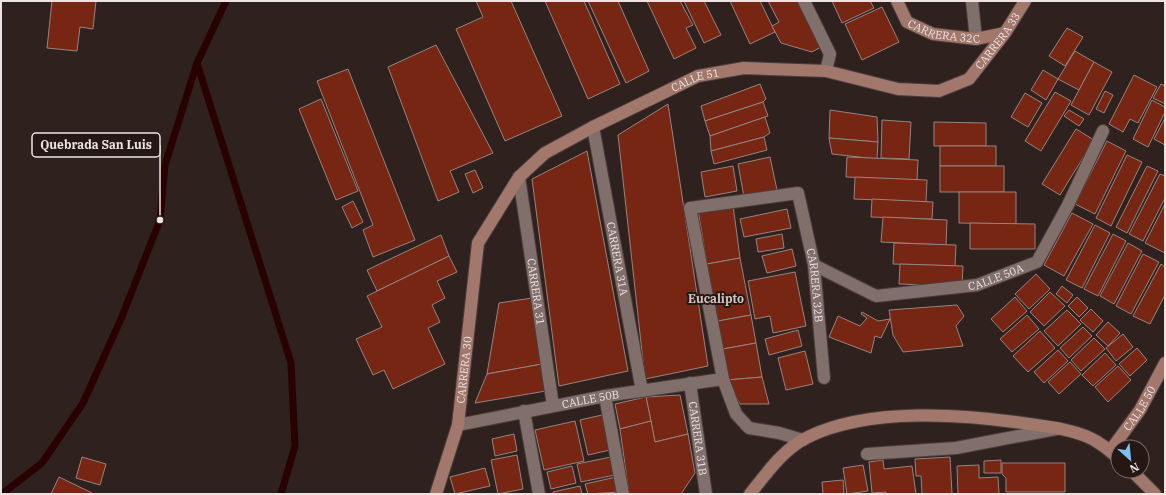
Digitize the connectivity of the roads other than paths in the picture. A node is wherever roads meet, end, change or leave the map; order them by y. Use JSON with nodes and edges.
{"nodes":[{"id":1,"x":804,"y":1,"type":"edge"},
{"id":2,"x":896,"y":1,"type":"edge"},
{"id":3,"x":972,"y":1,"type":"edge"},
{"id":4,"x":1025,"y":1,"type":"edge"},
{"id":5,"x":1005,"y":33,"type":"junction"},
{"id":6,"x":976,"y":39,"type":"junction"},
{"id":7,"x":826,"y":71,"type":"junction"},
{"id":8,"x":969,"y":79,"type":"joint"},
{"id":9,"x":593,"y":127,"type":"junction"},
{"id":10,"x":1103,"y":131,"type":"dead end"},
{"id":11,"x":519,"y":177,"type":"junction"},
{"id":12,"x":478,"y":243,"type":"joint"},
{"id":13,"x":814,"y":265,"type":"junction"},
{"id":14,"x":1165,"y":363,"type":"edge"},
{"id":15,"x":824,"y":378,"type":"dead end"},
{"id":16,"x":723,"y":379,"type":"junction"},
{"id":17,"x":690,"y":383,"type":"junction"},
{"id":18,"x":642,"y":391,"type":"junction"},
{"id":19,"x":605,"y":396,"type":"junction"},
{"id":20,"x":553,"y":406,"type":"junction"},
{"id":21,"x":524,"y":411,"type":"junction"},
{"id":22,"x":458,"y":425,"type":"junction"},
{"id":23,"x":1059,"y":428,"type":"junction"},
{"id":24,"x":1123,"y":439,"type":"edge"},
{"id":25,"x":803,"y":440,"type":"junction"},
{"id":26,"x":1110,"y":452,"type":"edge"},
{"id":27,"x":867,"y":454,"type":"dead end"},
{"id":28,"x":440,"y":479,"type":"junction"},
{"id":29,"x":1140,"y":479,"type":"edge"},
{"id":30,"x":436,"y":494,"type":"edge"},
{"id":31,"x":444,"y":494,"type":"edge"},
{"id":32,"x":539,"y":494,"type":"edge"},
{"id":33,"x":623,"y":494,"type":"edge"},
{"id":34,"x":706,"y":494,"type":"edge"},
{"id":35,"x":750,"y":494,"type":"edge"},
{"id":36,"x":1155,"y":494,"type":"edge"}],
"edges":[{"from":1,"to":7,"type":"street"},
{"from":2,"to":6,"type":"street","name":"CARRERA 32C"},
{"from":3,"to":6,"type":"street"},
{"from":4,"to":5,"type":"street","name":"CARRERA 33"},
{"from":5,"to":6,"type":"street","name":"CARRERA 32C"},
{"from":5,"to":8,"type":"street","name":"CARRERA 33"},
{"from":7,"to":8,"type":"street","name":"CALLE 51"},
{"from":7,"to":9,"type":"street","name":"CALLE 51"},
{"from":9,"to":11,"type":"street","name":"CALLE 51"},
{"from":9,"to":18,"type":"street","name":"CARRERA 31A"},
{"from":10,"to":13,"type":"street","name":"CALLE 50A"},
{"from":11,"to":12,"type":"street","name":"CALLE 51"},
{"from":11,"to":20,"type":"street","name":"CARRERA 31"},
{"from":12,"to":22,"type":"street","name":"CARRERA 30"},
{"from":13,"to":15,"type":"street","name":"CARRERA 32B"},
{"from":13,"to":16,"type":"street","name":"CARRERA 32B"},
{"from":14,"to":24,"type":"street","name":"CALLE 50"},
{"from":16,"to":17,"type":"street","name":"CALLE 50B"},
{"from":16,"to":25,"type":"street"},
{"from":17,"to":18,"type":"street","name":"CALLE 50B"},
{"from":17,"to":34,"type":"street","name":"CARRERA 31B"},
{"from":18,"to":19,"type":"street","name":"CALLE 50B"},
{"from":19,"to":20,"type":"street","name":"CALLE 50B"},
{"from":19,"to":33,"type":"street"},
{"from":20,"to":21,"type":"street","name":"CALLE 50B"},
{"from":21,"to":22,"type":"street","name":"CALLE 50B"},
{"from":21,"to":32,"type":"street"},
{"from":22,"to":28,"type":"street","name":"CARRERA 30"},
{"from":23,"to":25,"type":"street"},
{"from":23,"to":26,"type":"street"},
{"from":23,"to":27,"type":"street"},
{"from":25,"to":35,"type":"street"},
{"from":28,"to":30,"type":"street","name":"CARRERA 30"},
{"from":28,"to":31,"type":"street"},
{"from":29,"to":36,"type":"street"}]}
